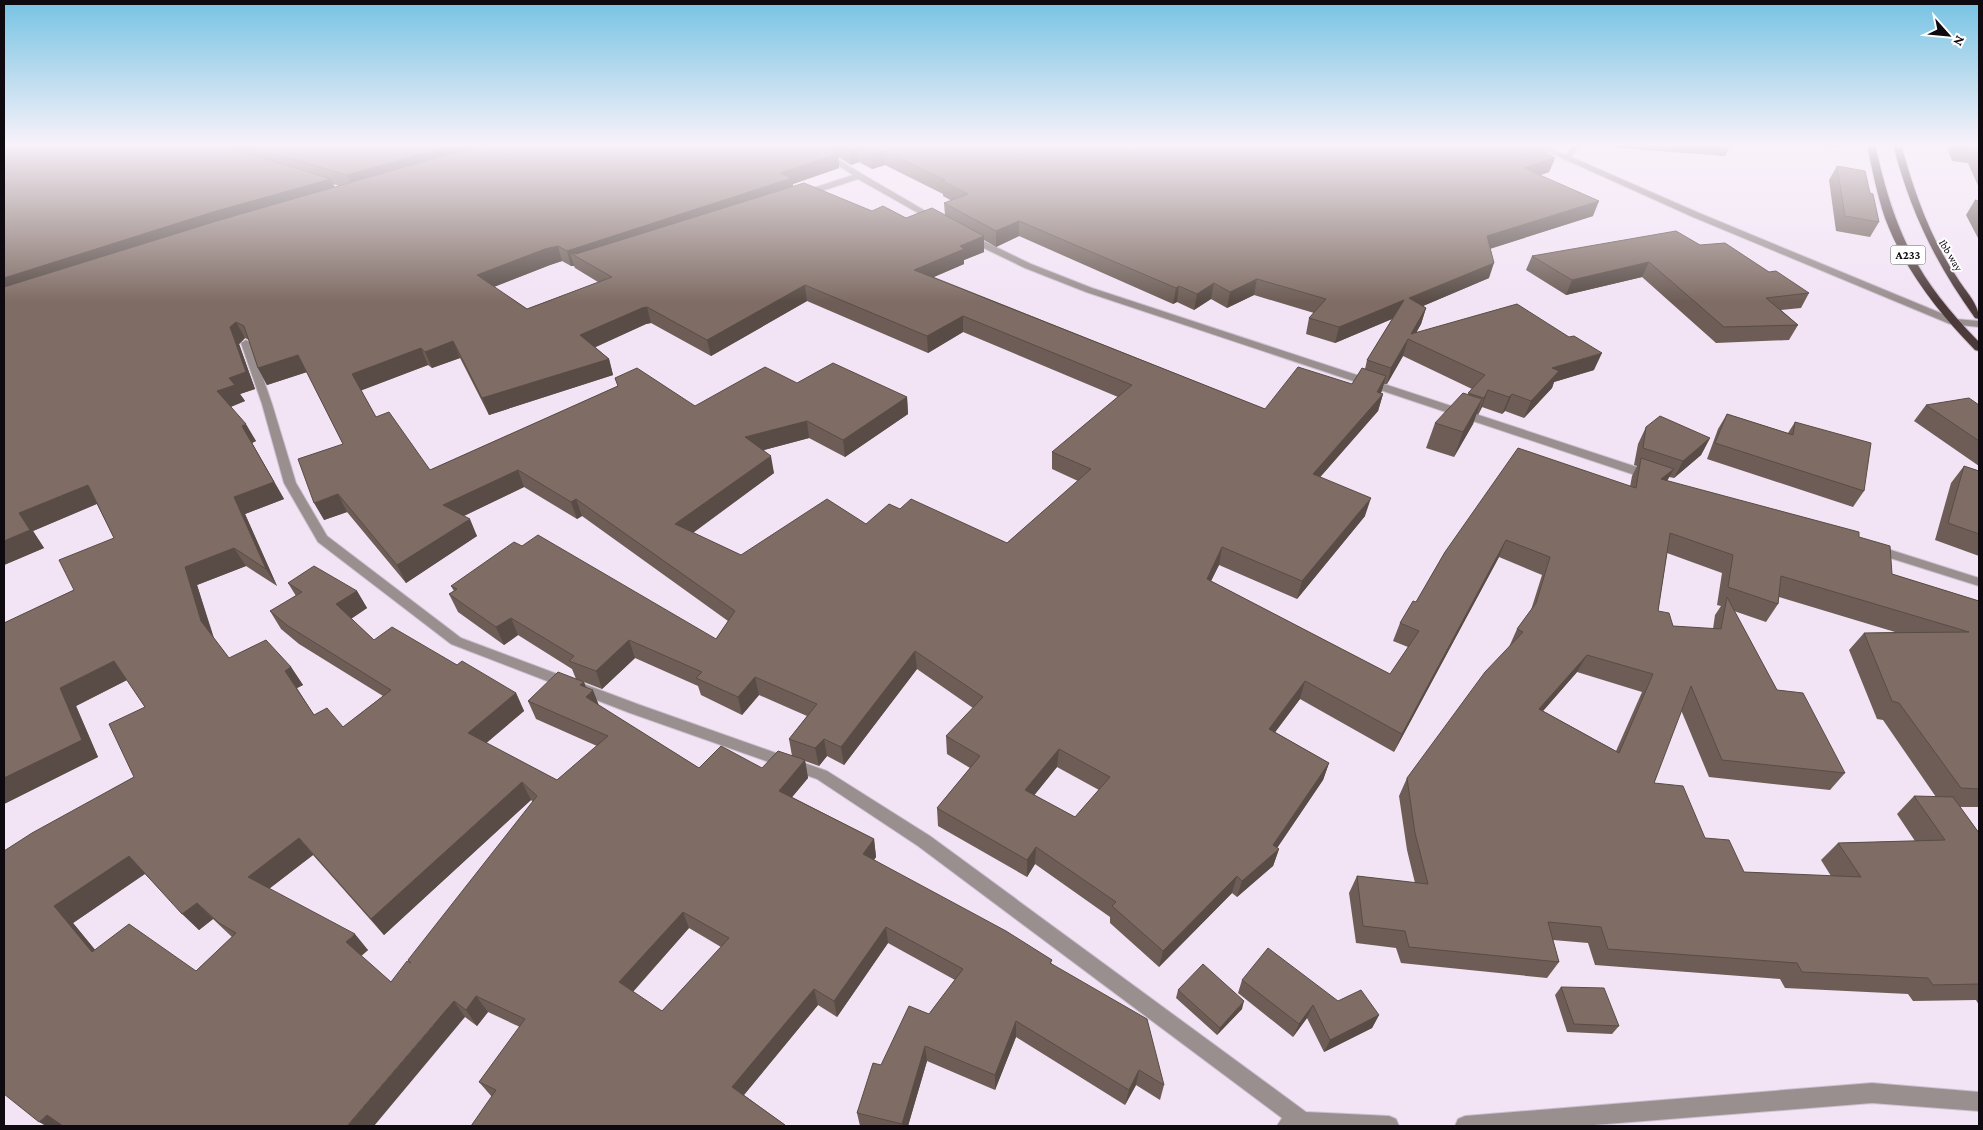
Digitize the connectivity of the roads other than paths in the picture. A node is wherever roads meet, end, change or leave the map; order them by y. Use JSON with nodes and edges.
{"nodes":[{"id":1,"x":896,"y":197,"type":"edge"},
{"id":2,"x":1655,"y":197,"type":"edge"},
{"id":3,"x":1883,"y":197,"type":"edge"},
{"id":4,"x":1912,"y":197,"type":"edge"},
{"id":5,"x":947,"y":225,"type":"edge"},
{"id":6,"x":962,"y":234,"type":"edge"},
{"id":7,"x":1979,"y":316,"type":"edge"},
{"id":8,"x":1953,"y":322,"type":"junction"},
{"id":9,"x":1979,"y":324,"type":"edge"},
{"id":10,"x":246,"y":343,"type":"edge"},
{"id":11,"x":1979,"y":348,"type":"edge"},
{"id":12,"x":1658,"y":479,"type":"edge"},
{"id":13,"x":1864,"y":545,"type":"edge"},
{"id":14,"x":1979,"y":582,"type":"edge"},
{"id":15,"x":1979,"y":1102,"type":"edge"},
{"id":16,"x":1295,"y":1124,"type":"edge"},
{"id":17,"x":1389,"y":1126,"type":"edge"},
{"id":18,"x":1465,"y":1126,"type":"edge"}],
"edges":[{"from":1,"to":5,"type":"street"},
{"from":2,"to":8,"type":"street"},
{"from":3,"to":8,"type":"highway","number":"A233"},
{"from":4,"to":7,"type":"highway","name":"Ibb way","number":"A233"},
{"from":6,"to":12,"type":"street"},
{"from":8,"to":9,"type":"street"},
{"from":8,"to":11,"type":"highway","number":"A233"},
{"from":10,"to":16,"type":"street"},
{"from":13,"to":14,"type":"street"},
{"from":15,"to":18,"type":"street"},
{"from":16,"to":17,"type":"street"}]}
